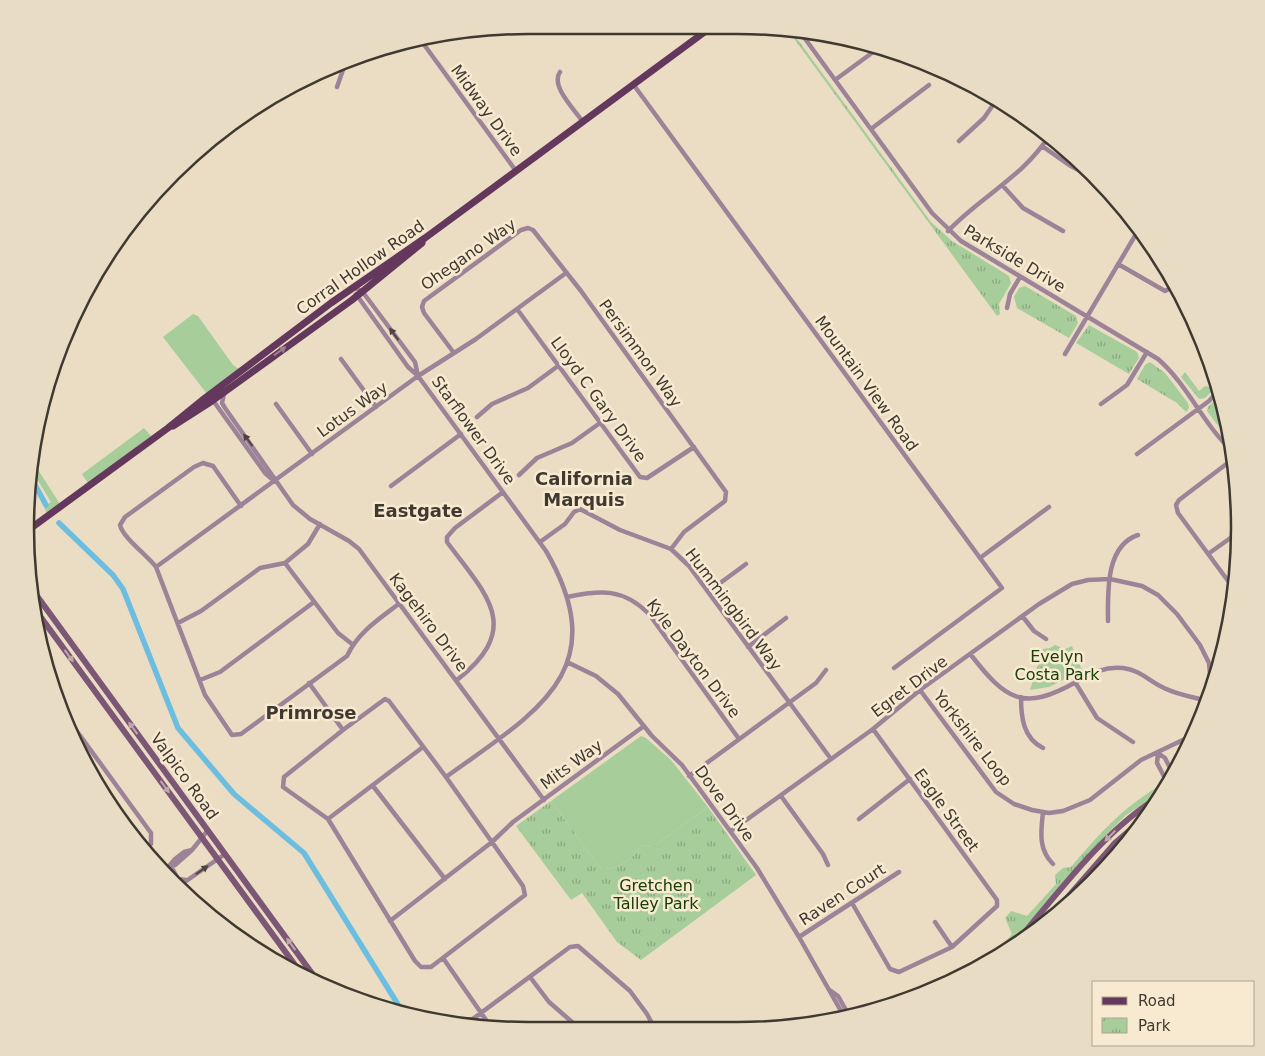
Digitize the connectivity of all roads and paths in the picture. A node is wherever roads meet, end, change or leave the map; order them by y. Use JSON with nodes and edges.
{"nodes":[{"id":1,"x":702,"y":34,"type":"edge"},
{"id":2,"x":805,"y":38,"type":"edge"},
{"id":3,"x":424,"y":45,"type":"edge"},
{"id":4,"x":872,"y":53,"type":"edge"},
{"id":5,"x":343,"y":70,"type":"edge"},
{"id":6,"x":560,"y":72,"type":"dead end"},
{"id":7,"x":835,"y":80,"type":"junction"},
{"id":8,"x":634,"y":84,"type":"junction"},
{"id":9,"x":929,"y":85,"type":"dead end"},
{"id":10,"x":336,"y":87,"type":"dead end"},
{"id":11,"x":993,"y":105,"type":"edge"},
{"id":12,"x":583,"y":122,"type":"junction"},
{"id":13,"x":871,"y":129,"type":"junction"},
{"id":14,"x":959,"y":141,"type":"dead end"},
{"id":15,"x":1045,"y":141,"type":"edge"},
{"id":16,"x":1042,"y":146,"type":"junction"},
{"id":17,"x":1075,"y":168,"type":"edge"},
{"id":18,"x":516,"y":171,"type":"junction"},
{"id":19,"x":1003,"y":186,"type":"junction"},
{"id":20,"x":530,"y":229,"type":"joint"},
{"id":21,"x":948,"y":231,"type":"junction"},
{"id":22,"x":1063,"y":231,"type":"dead end"},
{"id":23,"x":1135,"y":235,"type":"edge"},
{"id":24,"x":1118,"y":264,"type":"junction"},
{"id":25,"x":566,"y":273,"type":"junction"},
{"id":26,"x":1020,"y":277,"type":"junction"},
{"id":27,"x":1170,"y":290,"type":"edge"},
{"id":28,"x":358,"y":292,"type":"junction"},
{"id":29,"x":1007,"y":308,"type":"dead end"},
{"id":30,"x":517,"y":309,"type":"junction"},
{"id":31,"x":1087,"y":316,"type":"junction"},
{"id":32,"x":267,"y":351,"type":"junction"},
{"id":33,"x":1147,"y":352,"type":"junction"},
{"id":34,"x":454,"y":353,"type":"junction"},
{"id":35,"x":1065,"y":354,"type":"dead end"},
{"id":36,"x":341,"y":359,"type":"dead end"},
{"id":37,"x":558,"y":366,"type":"junction"},
{"id":38,"x":418,"y":376,"type":"junction"},
{"id":39,"x":226,"y":390,"type":"junction"},
{"id":40,"x":1213,"y":395,"type":"edge"},
{"id":41,"x":212,"y":401,"type":"junction"},
{"id":42,"x":276,"y":404,"type":"dead end"},
{"id":43,"x":1101,"y":404,"type":"dead end"},
{"id":44,"x":376,"y":407,"type":"junction"},
{"id":45,"x":1199,"y":408,"type":"junction"},
{"id":46,"x":477,"y":417,"type":"dead end"},
{"id":47,"x":600,"y":423,"type":"junction"},
{"id":48,"x":168,"y":428,"type":"junction"},
{"id":49,"x":461,"y":434,"type":"junction"},
{"id":50,"x":1223,"y":440,"type":"edge"},
{"id":51,"x":694,"y":447,"type":"junction"},
{"id":52,"x":312,"y":454,"type":"junction"},
{"id":53,"x":1137,"y":454,"type":"dead end"},
{"id":54,"x":1227,"y":464,"type":"edge"},
{"id":55,"x":519,"y":475,"type":"dead end"},
{"id":56,"x":274,"y":481,"type":"junction"},
{"id":57,"x":391,"y":486,"type":"dead end"},
{"id":58,"x":504,"y":492,"type":"junction"},
{"id":59,"x":241,"y":506,"type":"junction"},
{"id":60,"x":1049,"y":507,"type":"dead end"},
{"id":61,"x":320,"y":524,"type":"junction"},
{"id":62,"x":34,"y":526,"type":"edge"},
{"id":63,"x":1138,"y":535,"type":"dead end"},
{"id":64,"x":1231,"y":538,"type":"edge"},
{"id":65,"x":540,"y":542,"type":"junction"},
{"id":66,"x":671,"y":549,"type":"junction"},
{"id":67,"x":1208,"y":554,"type":"junction"},
{"id":68,"x":980,"y":558,"type":"junction"},
{"id":69,"x":285,"y":563,"type":"junction"},
{"id":70,"x":746,"y":564,"type":"dead end"},
{"id":71,"x":156,"y":567,"type":"junction"},
{"id":72,"x":1110,"y":579,"type":"junction"},
{"id":73,"x":1228,"y":581,"type":"edge"},
{"id":74,"x":708,"y":592,"type":"junction"},
{"id":75,"x":567,"y":596,"type":"junction"},
{"id":76,"x":39,"y":599,"type":"edge"},
{"id":77,"x":314,"y":602,"type":"junction"},
{"id":78,"x":400,"y":603,"type":"junction"},
{"id":79,"x":1023,"y":617,"type":"junction"},
{"id":80,"x":786,"y":618,"type":"dead end"},
{"id":81,"x":42,"y":619,"type":"edge"},
{"id":82,"x":1108,"y":621,"type":"dead end"},
{"id":83,"x":178,"y":623,"type":"junction"},
{"id":84,"x":1046,"y":639,"type":"dead end"},
{"id":85,"x":352,"y":644,"type":"junction"},
{"id":86,"x":748,"y":647,"type":"junction"},
{"id":87,"x":971,"y":655,"type":"junction"},
{"id":88,"x":567,"y":662,"type":"junction"},
{"id":89,"x":894,"y":668,"type":"dead end"},
{"id":90,"x":826,"y":670,"type":"dead end"},
{"id":91,"x":1209,"y":672,"type":"edge"},
{"id":92,"x":200,"y":680,"type":"junction"},
{"id":93,"x":457,"y":680,"type":"junction"},
{"id":94,"x":1075,"y":682,"type":"junction"},
{"id":95,"x":309,"y":683,"type":"junction"},
{"id":96,"x":920,"y":690,"type":"junction"},
{"id":97,"x":1021,"y":697,"type":"junction"},
{"id":98,"x":1200,"y":699,"type":"edge"},
{"id":99,"x":789,"y":703,"type":"junction"},
{"id":100,"x":644,"y":726,"type":"junction"},
{"id":101,"x":873,"y":729,"type":"junction"},
{"id":102,"x":343,"y":730,"type":"junction"},
{"id":103,"x":79,"y":734,"type":"edge"},
{"id":104,"x":500,"y":738,"type":"junction"},
{"id":105,"x":740,"y":739,"type":"junction"},
{"id":106,"x":1183,"y":740,"type":"edge"},
{"id":107,"x":1133,"y":742,"type":"dead end"},
{"id":108,"x":423,"y":747,"type":"junction"},
{"id":109,"x":1043,"y":748,"type":"dead end"},
{"id":110,"x":1158,"y":752,"type":"junction"},
{"id":111,"x":831,"y":759,"type":"junction"},
{"id":112,"x":1169,"y":767,"type":"edge"},
{"id":113,"x":689,"y":776,"type":"junction"},
{"id":114,"x":1164,"y":776,"type":"edge"},
{"id":115,"x":446,"y":777,"type":"junction"},
{"id":116,"x":910,"y":779,"type":"junction"},
{"id":117,"x":373,"y":786,"type":"junction"},
{"id":118,"x":781,"y":796,"type":"junction"},
{"id":119,"x":544,"y":800,"type":"junction"},
{"id":120,"x":1146,"y":805,"type":"edge"},
{"id":121,"x":1043,"y":812,"type":"junction"},
{"id":122,"x":328,"y":819,"type":"junction"},
{"id":123,"x":859,"y":819,"type":"dead end"},
{"id":124,"x":208,"y":830,"type":"junction"},
{"id":125,"x":731,"y":832,"type":"junction"},
{"id":126,"x":1124,"y":835,"type":"edge"},
{"id":127,"x":202,"y":838,"type":"junction"},
{"id":128,"x":492,"y":842,"type":"junction"},
{"id":129,"x":151,"y":844,"type":"dead end"},
{"id":130,"x":225,"y":854,"type":"junction"},
{"id":131,"x":218,"y":859,"type":"junction"},
{"id":132,"x":1053,"y":864,"type":"dead end"},
{"id":133,"x":828,"y":865,"type":"dead end"},
{"id":134,"x":170,"y":866,"type":"joint"},
{"id":135,"x":173,"y":871,"type":"edge"},
{"id":136,"x":898,"y":872,"type":"dead end"},
{"id":137,"x":181,"y":879,"type":"edge"},
{"id":138,"x":445,"y":879,"type":"junction"},
{"id":139,"x":1084,"y":879,"type":"edge"},
{"id":140,"x":188,"y":880,"type":"junction"},
{"id":141,"x":184,"y":882,"type":"edge"},
{"id":142,"x":852,"y":903,"type":"junction"},
{"id":143,"x":390,"y":921,"type":"junction"},
{"id":144,"x":1037,"y":921,"type":"edge"},
{"id":145,"x":936,"y":922,"type":"dead end"},
{"id":146,"x":800,"y":937,"type":"junction"},
{"id":147,"x":952,"y":947,"type":"junction"},
{"id":148,"x":443,"y":958,"type":"junction"},
{"id":149,"x":295,"y":963,"type":"edge"},
{"id":150,"x":312,"y":973,"type":"edge"},
{"id":151,"x":530,"y":977,"type":"junction"},
{"id":152,"x":830,"y":990,"type":"junction"},
{"id":153,"x":846,"y":1010,"type":"edge"},
{"id":154,"x":841,"y":1011,"type":"edge"},
{"id":155,"x":481,"y":1013,"type":"junction"},
{"id":156,"x":473,"y":1019,"type":"edge"},
{"id":157,"x":486,"y":1020,"type":"edge"},
{"id":158,"x":571,"y":1022,"type":"edge"},
{"id":159,"x":651,"y":1022,"type":"edge"}],
"edges":[{"from":1,"to":8,"type":"main road","name":"Corral Hollow Road"},
{"from":2,"to":7,"type":"street","name":"Parkside Drive"},
{"from":3,"to":18,"type":"street","name":"Midway Drive"},
{"from":4,"to":7,"type":"street"},
{"from":5,"to":10,"type":"street"},
{"from":6,"to":12,"type":"street"},
{"from":7,"to":13,"type":"street","name":"Parkside Drive"},
{"from":8,"to":12,"type":"main road","name":"Corral Hollow Road"},
{"from":8,"to":68,"type":"street","name":"Mountain View Road"},
{"from":9,"to":13,"type":"street"},
{"from":11,"to":14,"type":"street"},
{"from":12,"to":18,"type":"main road","name":"Corral Hollow Road"},
{"from":13,"to":21,"type":"street","name":"Parkside Drive"},
{"from":15,"to":16,"type":"street"},
{"from":16,"to":17,"type":"street"},
{"from":16,"to":19,"type":"street"},
{"from":18,"to":28,"type":"main road","name":"Corral Hollow Road"},
{"from":19,"to":21,"type":"street"},
{"from":19,"to":22,"type":"street"},
{"from":20,"to":25,"type":"street","name":"Persimmon Way"},
{"from":20,"to":34,"type":"street","name":"Ohegano Way"},
{"from":21,"to":26,"type":"street","name":"Parkside Drive"},
{"from":23,"to":24,"type":"street"},
{"from":24,"to":27,"type":"street"},
{"from":24,"to":31,"type":"street"},
{"from":25,"to":30,"type":"street","name":"Lotus Way"},
{"from":25,"to":51,"type":"street","name":"Persimmon Way"},
{"from":26,"to":29,"type":"street"},
{"from":26,"to":31,"type":"street","name":"Parkside Drive"},
{"from":28,"to":32,"type":"main road","name":"Corral Hollow Road"},
{"from":28,"to":38,"type":"street"},
{"from":38,"to":28,"type":"street","name":"Starflower Drive","one_way":true},
{"from":39,"to":28,"type":"main road","one_way":true},
{"from":30,"to":34,"type":"street","name":"Lotus Way"},
{"from":30,"to":37,"type":"street","name":"Lloyd C Gary Drive"},
{"from":31,"to":33,"type":"street","name":"Parkside Drive"},
{"from":31,"to":35,"type":"street"},
{"from":32,"to":41,"type":"street"},
{"from":32,"to":48,"type":"main road","name":"Corral Hollow Road"},
{"from":33,"to":43,"type":"street"},
{"from":33,"to":45,"type":"street","name":"Parkside Drive"},
{"from":34,"to":38,"type":"street","name":"Lotus Way"},
{"from":36,"to":44,"type":"street"},
{"from":37,"to":46,"type":"street"},
{"from":37,"to":47,"type":"street","name":"Lloyd C Gary Drive"},
{"from":38,"to":44,"type":"street","name":"Lotus Way"},
{"from":38,"to":49,"type":"street","name":"Starflower Drive"},
{"from":39,"to":41,"type":"main road"},
{"from":56,"to":39,"type":"street","one_way":true},
{"from":40,"to":45,"type":"street"},
{"from":41,"to":48,"type":"main road"},
{"from":41,"to":56,"type":"street"},
{"from":42,"to":52,"type":"street"},
{"from":44,"to":52,"type":"street","name":"Lotus Way"},
{"from":45,"to":50,"type":"street","name":"Parkside Drive"},
{"from":45,"to":53,"type":"street"},
{"from":47,"to":51,"type":"street","name":"Lloyd C Gary Drive"},
{"from":47,"to":55,"type":"street"},
{"from":48,"to":62,"type":"main road","name":"Corral Hollow Road"},
{"from":49,"to":57,"type":"street"},
{"from":49,"to":58,"type":"street","name":"Starflower Drive"},
{"from":51,"to":66,"type":"street","name":"Persimmon Way"},
{"from":52,"to":56,"type":"street","name":"Lotus Way"},
{"from":54,"to":67,"type":"street"},
{"from":56,"to":59,"type":"street","name":"Lotus Way"},
{"from":56,"to":61,"type":"street","name":"Kagehiro Drive"},
{"from":58,"to":65,"type":"street","name":"Starflower Drive"},
{"from":58,"to":93,"type":"street"},
{"from":59,"to":71,"type":"street","name":"Lotus Way"},
{"from":59,"to":71,"type":"street"},
{"from":60,"to":68,"type":"street"},
{"from":61,"to":69,"type":"street"},
{"from":61,"to":78,"type":"street","name":"Kagehiro Drive"},
{"from":63,"to":72,"type":"street"},
{"from":64,"to":67,"type":"street"},
{"from":65,"to":66,"type":"street","name":"Hummingbird Way"},
{"from":65,"to":75,"type":"street","name":"Starflower Drive"},
{"from":66,"to":74,"type":"street","name":"Hummingbird Way"},
{"from":67,"to":73,"type":"street"},
{"from":68,"to":89,"type":"street","name":"Mountain View Road"},
{"from":69,"to":77,"type":"street"},
{"from":69,"to":83,"type":"street"},
{"from":70,"to":74,"type":"street"},
{"from":71,"to":83,"type":"street"},
{"from":72,"to":79,"type":"street","name":"Egret Drive"},
{"from":72,"to":82,"type":"street"},
{"from":72,"to":91,"type":"street","name":"Yorkshire Loop"},
{"from":74,"to":86,"type":"street","name":"Hummingbird Way"},
{"from":75,"to":88,"type":"street","name":"Starflower Drive"},
{"from":75,"to":105,"type":"street","name":"Kyle Dayton Drive"},
{"from":124,"to":76,"type":"main road","name":"Valpico Road","one_way":true},
{"from":77,"to":85,"type":"street"},
{"from":77,"to":92,"type":"street"},
{"from":78,"to":85,"type":"street"},
{"from":78,"to":93,"type":"street","name":"Kagehiro Drive"},
{"from":79,"to":84,"type":"street"},
{"from":79,"to":87,"type":"street","name":"Egret Drive"},
{"from":80,"to":86,"type":"street"},
{"from":81,"to":127,"type":"main road","name":"Valpico Road","one_way":true},
{"from":83,"to":92,"type":"street"},
{"from":85,"to":95,"type":"street"},
{"from":86,"to":99,"type":"street","name":"Hummingbird Way"},
{"from":87,"to":96,"type":"street","name":"Egret Drive"},
{"from":87,"to":97,"type":"street"},
{"from":88,"to":100,"type":"street","name":"Dove Drive"},
{"from":88,"to":104,"type":"street","name":"Starflower Drive"},
{"from":90,"to":99,"type":"street"},
{"from":92,"to":95,"type":"street"},
{"from":93,"to":104,"type":"street","name":"Kagehiro Drive"},
{"from":94,"to":97,"type":"street"},
{"from":94,"to":98,"type":"street"},
{"from":94,"to":107,"type":"street"},
{"from":95,"to":102,"type":"street"},
{"from":96,"to":101,"type":"street","name":"Egret Drive"},
{"from":96,"to":121,"type":"street","name":"Yorkshire Loop"},
{"from":97,"to":109,"type":"street"},
{"from":99,"to":105,"type":"street"},
{"from":99,"to":111,"type":"street","name":"Hummingbird Way"},
{"from":100,"to":113,"type":"street","name":"Dove Drive"},
{"from":100,"to":119,"type":"street","name":"Mits Way"},
{"from":101,"to":111,"type":"street","name":"Egret Drive"},
{"from":101,"to":116,"type":"street","name":"Eagle Street"},
{"from":102,"to":108,"type":"street"},
{"from":102,"to":122,"type":"street"},
{"from":103,"to":129,"type":"street"},
{"from":104,"to":115,"type":"street","name":"Starflower Drive"},
{"from":104,"to":119,"type":"street","name":"Kagehiro Drive"},
{"from":105,"to":113,"type":"street"},
{"from":106,"to":110,"type":"street","name":"Yorkshire Loop"},
{"from":108,"to":115,"type":"street"},
{"from":108,"to":117,"type":"street"},
{"from":110,"to":112,"type":"street"},
{"from":110,"to":114,"type":"street"},
{"from":110,"to":121,"type":"street","name":"Yorkshire Loop"},
{"from":111,"to":118,"type":"street","name":"Egret Drive"},
{"from":113,"to":125,"type":"street","name":"Dove Drive"},
{"from":115,"to":128,"type":"street"},
{"from":116,"to":123,"type":"street"},
{"from":116,"to":147,"type":"street","name":"Eagle Street"},
{"from":117,"to":122,"type":"street"},
{"from":117,"to":138,"type":"street"},
{"from":118,"to":125,"type":"street","name":"Egret Drive"},
{"from":118,"to":133,"type":"street"},
{"from":119,"to":128,"type":"street","name":"Mits Way"},
{"from":120,"to":144,"type":"main road","one_way":true},
{"from":121,"to":132,"type":"street"},
{"from":122,"to":143,"type":"street"},
{"from":124,"to":127,"type":"street"},
{"from":124,"to":130,"type":"main road","name":"Valpico Road"},
{"from":125,"to":146,"type":"street","name":"Dove Drive"},
{"from":126,"to":139,"type":"main road"},
{"from":127,"to":131,"type":"main road","name":"Valpico Road"},
{"from":127,"to":134,"type":"street"},
{"from":128,"to":138,"type":"street","name":"Mits Way"},
{"from":128,"to":148,"type":"street"},
{"from":130,"to":131,"type":"street"},
{"from":150,"to":130,"type":"main road","name":"Valpico Road","one_way":true},
{"from":140,"to":131,"type":"street","one_way":true},
{"from":131,"to":149,"type":"main road","name":"Valpico Road"},
{"from":134,"to":135,"type":"street"},
{"from":136,"to":142,"type":"street","name":"Raven Court"},
{"from":137,"to":140,"type":"street"},
{"from":138,"to":143,"type":"street","name":"Mits Way"},
{"from":140,"to":141,"type":"street"},
{"from":142,"to":146,"type":"street","name":"Raven Court"},
{"from":142,"to":147,"type":"street"},
{"from":143,"to":148,"type":"street"},
{"from":145,"to":147,"type":"street"},
{"from":146,"to":152,"type":"street","name":"Dove Drive"},
{"from":148,"to":155,"type":"street"},
{"from":151,"to":155,"type":"street"},
{"from":151,"to":158,"type":"street"},
{"from":151,"to":159,"type":"street"},
{"from":152,"to":153,"type":"street","name":"Dove Drive"},
{"from":152,"to":154,"type":"street","name":"Dove Drive"},
{"from":155,"to":156,"type":"street"},
{"from":155,"to":157,"type":"street"}]}
